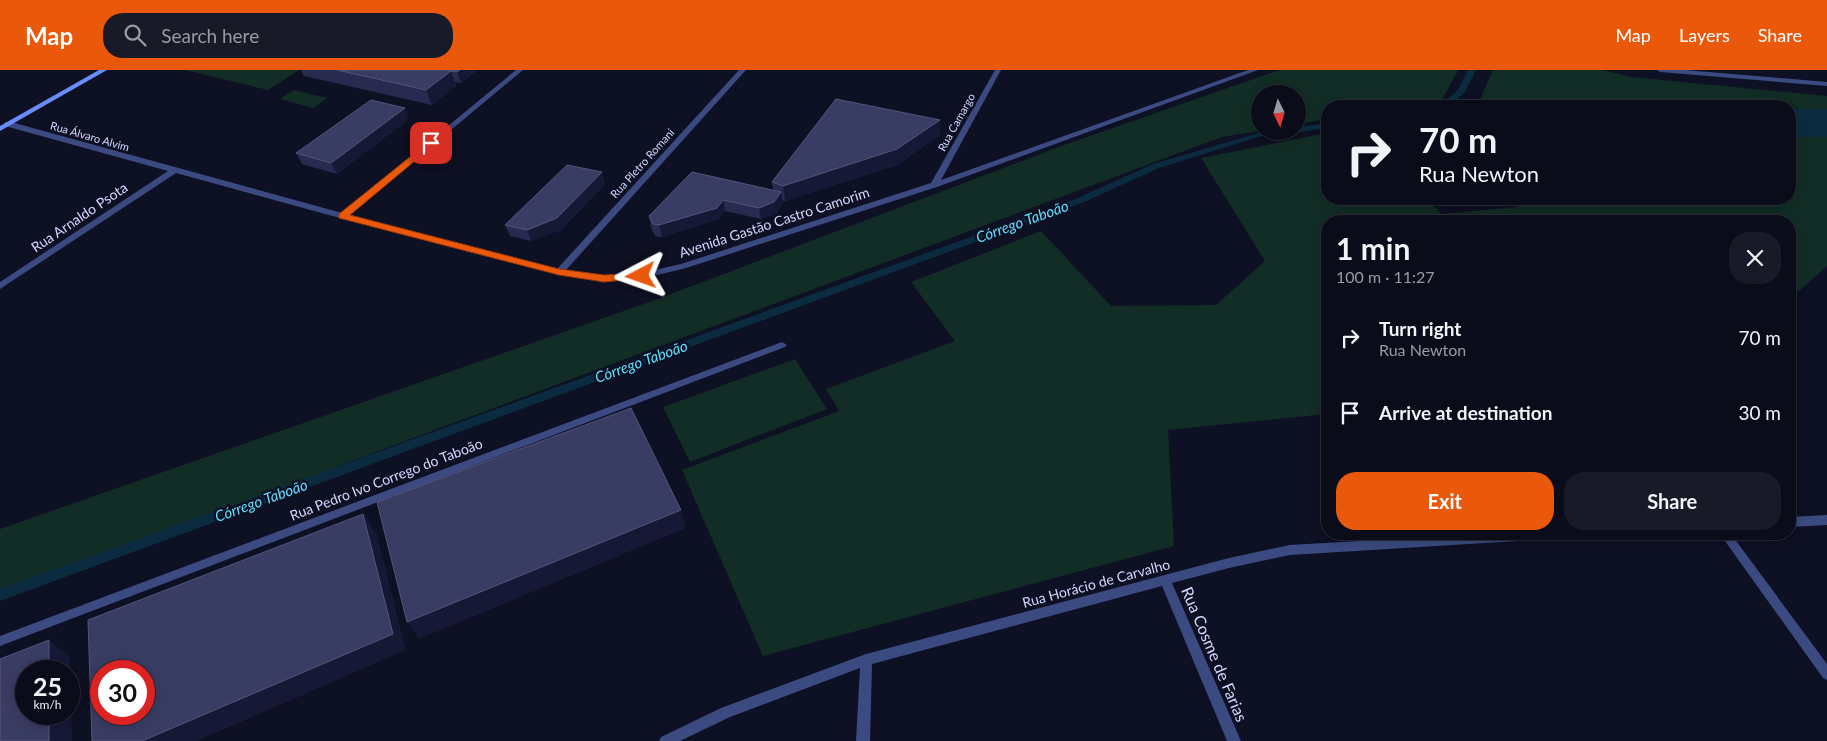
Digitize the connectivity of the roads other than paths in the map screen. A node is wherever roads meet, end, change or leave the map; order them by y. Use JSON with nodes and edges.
{"nodes":[{"id":1,"x":104,"y":70,"type":"edge"},
{"id":2,"x":520,"y":70,"type":"edge"},
{"id":3,"x":743,"y":70,"type":"edge"},
{"id":4,"x":998,"y":70,"type":"edge"},
{"id":5,"x":1254,"y":70,"type":"edge"},
{"id":6,"x":1660,"y":70,"type":"edge"},
{"id":7,"x":1827,"y":84,"type":"edge"},
{"id":8,"x":3,"y":125,"type":"edge"},
{"id":9,"x":173,"y":171,"type":"junction"},
{"id":10,"x":934,"y":185,"type":"junction"},
{"id":11,"x":343,"y":216,"type":"junction"},
{"id":12,"x":559,"y":272,"type":"junction"},
{"id":13,"x":0,"y":286,"type":"edge"},
{"id":14,"x":782,"y":345,"type":"dead end"},
{"id":15,"x":1827,"y":520,"type":"edge"},
{"id":16,"x":1796,"y":522,"type":"edge"},
{"id":17,"x":1454,"y":540,"type":"edge"},
{"id":18,"x":1729,"y":540,"type":"edge"},
{"id":19,"x":1165,"y":580,"type":"junction"},
{"id":20,"x":0,"y":641,"type":"edge"},
{"id":21,"x":866,"y":660,"type":"junction"},
{"id":22,"x":1827,"y":674,"type":"edge"},
{"id":23,"x":666,"y":741,"type":"edge"},
{"id":24,"x":863,"y":741,"type":"edge"},
{"id":25,"x":1234,"y":741,"type":"edge"}],
"edges":[{"from":1,"to":8,"type":"street"},
{"from":2,"to":11,"type":"street"},
{"from":3,"to":12,"type":"street","name":"Rua Pletro Romani"},
{"from":4,"to":10,"type":"street","name":"Rua Camargo"},
{"from":5,"to":10,"type":"street","name":"Avenida Gastão Castro Camorim"},
{"from":6,"to":7,"type":"street"},
{"from":8,"to":9,"type":"street","name":"Rua Álvaro Alvim"},
{"from":9,"to":11,"type":"street","name":"Avenida Gastão Castro Camorim"},
{"from":9,"to":13,"type":"street","name":"Rua Arnaldo Psota"},
{"from":10,"to":12,"type":"street","name":"Avenida Gastão Castro Camorim"},
{"from":11,"to":12,"type":"street","name":"Avenida Gastão Castro Camorim"},
{"from":14,"to":20,"type":"street","name":"Rua Pedro Ivo Corrego do Taboão"},
{"from":15,"to":16,"type":"street"},
{"from":17,"to":19,"type":"street","name":"Rua Horácio de Carvalho"},
{"from":18,"to":22,"type":"street"},
{"from":19,"to":21,"type":"street","name":"Rua Horácio de Carvalho"},
{"from":19,"to":25,"type":"street","name":"Rua Cosme de Farias"},
{"from":21,"to":23,"type":"street","name":"Rua Horácio de Carvalho"},
{"from":21,"to":24,"type":"street"}]}
